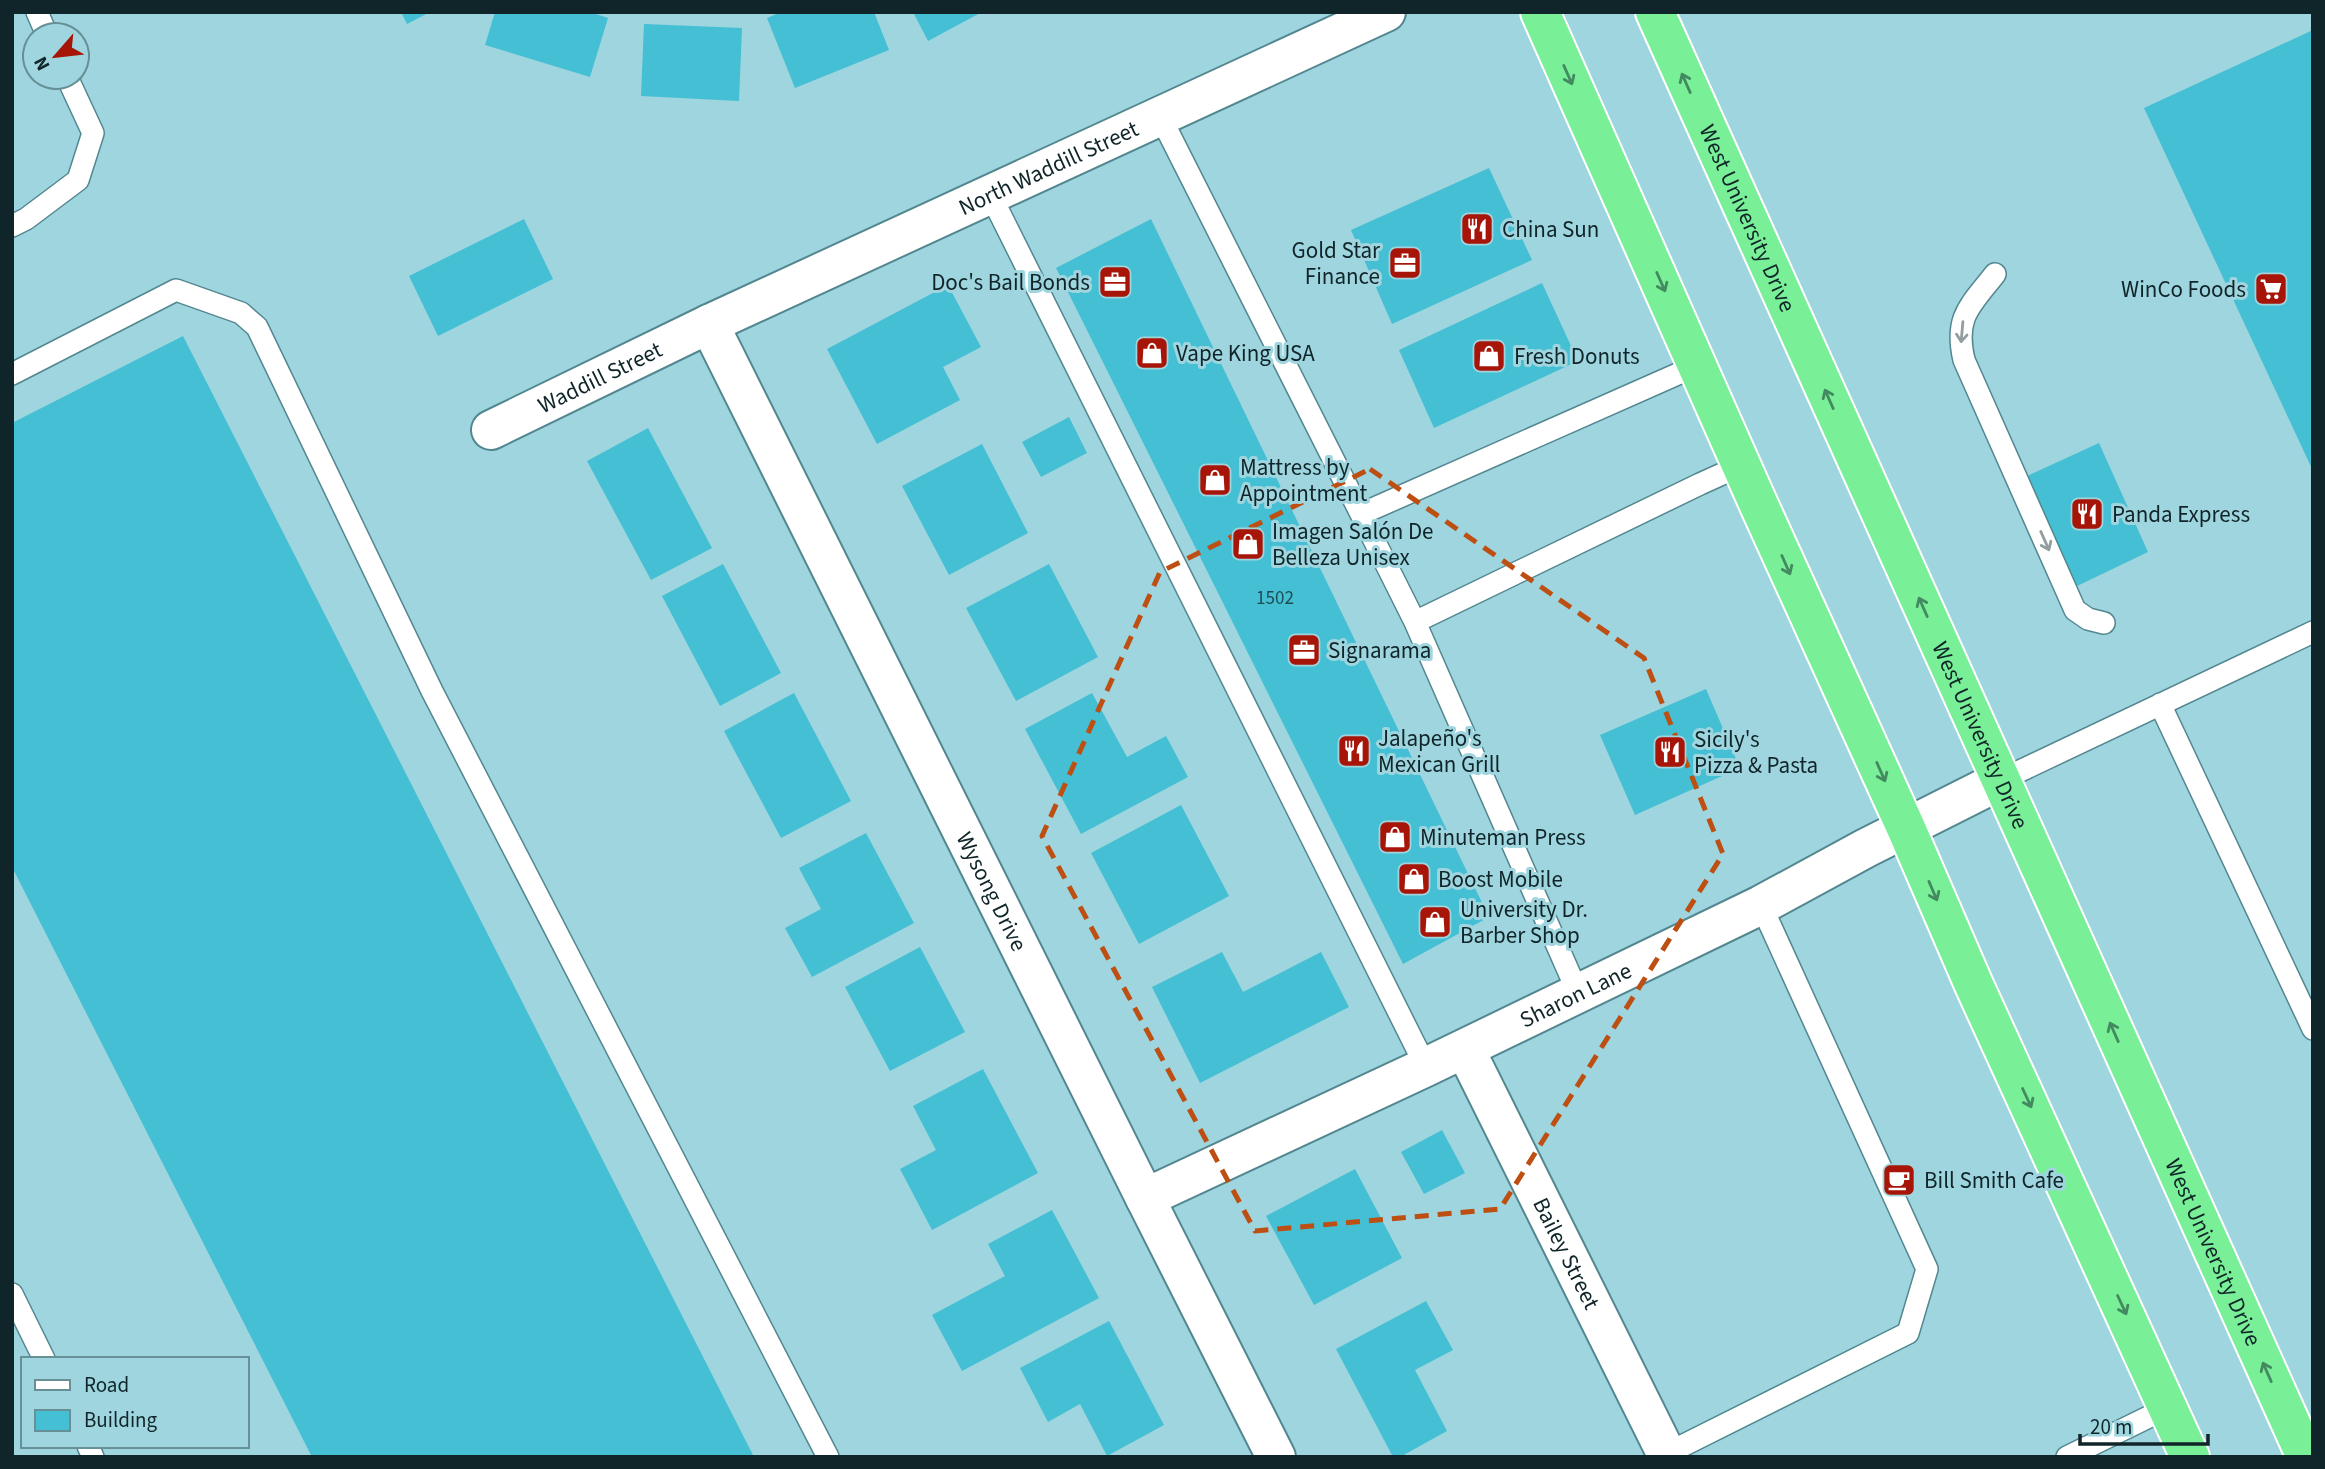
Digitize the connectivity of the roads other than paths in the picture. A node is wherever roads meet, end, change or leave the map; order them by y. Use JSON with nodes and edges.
{"nodes":[{"id":1,"x":1386,"y":12,"type":"edge"},
{"id":2,"x":1540,"y":12,"type":"edge"},
{"id":3,"x":1655,"y":12,"type":"edge"},
{"id":4,"x":74,"y":91,"type":"edge"},
{"id":5,"x":1160,"y":116,"type":"junction"},
{"id":6,"x":990,"y":194,"type":"junction"},
{"id":7,"x":12,"y":226,"type":"edge"},
{"id":8,"x":1995,"y":274,"type":"dead end"},
{"id":9,"x":709,"y":324,"type":"junction"},
{"id":10,"x":1698,"y":365,"type":"junction"},
{"id":11,"x":12,"y":374,"type":"edge"},
{"id":12,"x":491,"y":430,"type":"dead end"},
{"id":13,"x":1742,"y":465,"type":"junction"},
{"id":14,"x":1361,"y":514,"type":"junction"},
{"id":15,"x":1415,"y":622,"type":"junction"},
{"id":16,"x":2104,"y":623,"type":"dead end"},
{"id":17,"x":2313,"y":632,"type":"edge"},
{"id":18,"x":2160,"y":704,"type":"junction"},
{"id":19,"x":2001,"y":780,"type":"junction"},
{"id":20,"x":1906,"y":828,"type":"junction"},
{"id":21,"x":1761,"y":905,"type":"junction"},
{"id":22,"x":1578,"y":993,"type":"junction"},
{"id":23,"x":2313,"y":1029,"type":"edge"},
{"id":24,"x":1465,"y":1049,"type":"junction"},
{"id":25,"x":1426,"y":1067,"type":"junction"},
{"id":26,"x":1145,"y":1198,"type":"junction"},
{"id":27,"x":12,"y":1294,"type":"edge"},
{"id":28,"x":43,"y":1357,"type":"edge"},
{"id":29,"x":2169,"y":1407,"type":"junction"},
{"id":30,"x":1667,"y":1455,"type":"edge"},
{"id":31,"x":828,"y":1457,"type":"edge"},
{"id":32,"x":1276,"y":1457,"type":"edge"},
{"id":33,"x":2067,"y":1457,"type":"edge"},
{"id":34,"x":2190,"y":1457,"type":"edge"},
{"id":35,"x":2306,"y":1457,"type":"edge"}],
"edges":[{"from":1,"to":5,"type":"street","name":"North Waddill Street"},
{"from":2,"to":10,"type":"highway","one_way":true},
{"from":19,"to":3,"type":"highway","name":"West University Drive","one_way":true},
{"from":4,"to":7,"type":"lane"},
{"from":5,"to":6,"type":"street","name":"North Waddill Street"},
{"from":5,"to":14,"type":"lane"},
{"from":6,"to":9,"type":"street","name":"North Waddill Street"},
{"from":6,"to":25,"type":"lane"},
{"from":8,"to":16,"type":"lane","one_way":true},
{"from":9,"to":12,"type":"street","name":"Waddill Street"},
{"from":9,"to":26,"type":"street","name":"Wysong Drive"},
{"from":10,"to":13,"type":"highway"},
{"from":10,"to":14,"type":"lane"},
{"from":11,"to":31,"type":"lane"},
{"from":13,"to":15,"type":"lane"},
{"from":13,"to":20,"type":"highway","one_way":true},
{"from":14,"to":15,"type":"lane"},
{"from":15,"to":22,"type":"lane"},
{"from":17,"to":18,"type":"lane"},
{"from":18,"to":19,"type":"lane"},
{"from":18,"to":23,"type":"lane"},
{"from":19,"to":20,"type":"street","name":"Sharon Lane"},
{"from":35,"to":19,"type":"highway","name":"West University Drive","one_way":true},
{"from":20,"to":21,"type":"street","name":"Sharon Lane"},
{"from":20,"to":29,"type":"highway","one_way":true},
{"from":21,"to":22,"type":"street","name":"Sharon Lane"},
{"from":21,"to":30,"type":"lane"},
{"from":22,"to":24,"type":"street","name":"Sharon Lane"},
{"from":24,"to":25,"type":"street","name":"Sharon Lane"},
{"from":24,"to":30,"type":"street","name":"Bailey Street"},
{"from":25,"to":26,"type":"street","name":"Sharon Lane"},
{"from":26,"to":32,"type":"street","name":"Wysong Drive"},
{"from":27,"to":28,"type":"lane"},
{"from":29,"to":33,"type":"lane"},
{"from":29,"to":34,"type":"highway"}]}
